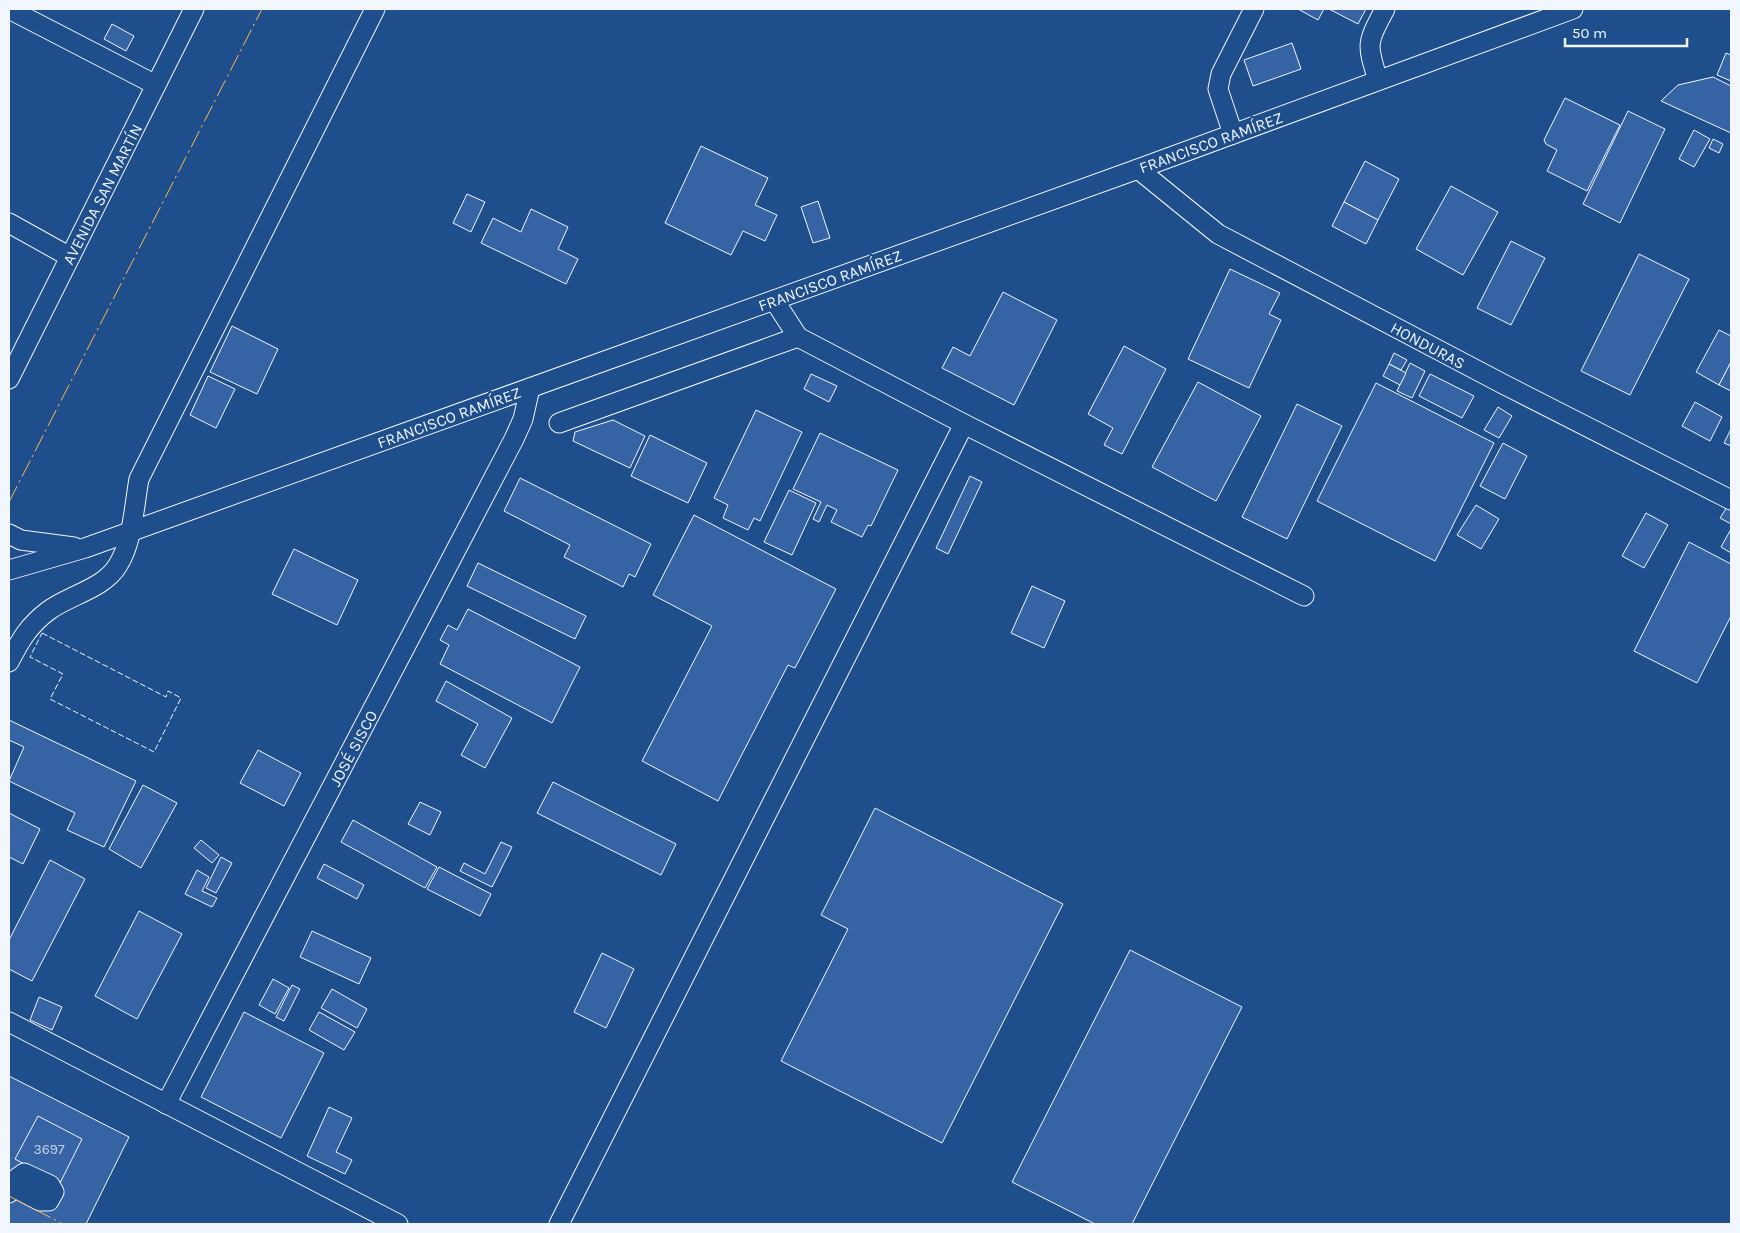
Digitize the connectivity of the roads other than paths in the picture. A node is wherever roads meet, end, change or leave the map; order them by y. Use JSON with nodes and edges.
{"nodes":[{"id":1,"x":194,"y":9,"type":"edge"},
{"id":2,"x":375,"y":9,"type":"edge"},
{"id":3,"x":1254,"y":9,"type":"edge"},
{"id":4,"x":1385,"y":9,"type":"edge"},
{"id":5,"x":1573,"y":9,"type":"edge"},
{"id":6,"x":9,"y":10,"type":"edge"},
{"id":7,"x":1378,"y":80,"type":"junction"},
{"id":8,"x":156,"y":85,"type":"junction"},
{"id":9,"x":1233,"y":134,"type":"junction"},
{"id":10,"x":1138,"y":169,"type":"junction"},
{"id":11,"x":9,"y":223,"type":"edge"},
{"id":12,"x":70,"y":257,"type":"junction"},
{"id":13,"x":774,"y":300,"type":"junction"},
{"id":14,"x":798,"y":337,"type":"junction"},
{"id":15,"x":9,"y":379,"type":"edge"},
{"id":16,"x":530,"y":388,"type":"junction"},
{"id":17,"x":559,"y":423,"type":"dead end"},
{"id":18,"x":964,"y":424,"type":"junction"},
{"id":19,"x":1731,"y":500,"type":"edge"},
{"id":20,"x":129,"y":530,"type":"junction"},
{"id":21,"x":9,"y":534,"type":"edge"},
{"id":22,"x":85,"y":548,"type":"junction"},
{"id":23,"x":9,"y":570,"type":"edge"},
{"id":24,"x":1304,"y":596,"type":"dead end"},
{"id":25,"x":9,"y":662,"type":"edge"},
{"id":26,"x":9,"y":1022,"type":"edge"},
{"id":27,"x":166,"y":1104,"type":"junction"},
{"id":28,"x":398,"y":1224,"type":"edge"},
{"id":29,"x":558,"y":1224,"type":"edge"}],
"edges":[{"from":1,"to":8,"type":"street","name":"AVENIDA SAN MARTÍN"},
{"from":2,"to":20,"type":"street"},
{"from":3,"to":9,"type":"street"},
{"from":4,"to":7,"type":"street"},
{"from":5,"to":7,"type":"street","name":"FRANCISCO RAMÍREZ"},
{"from":6,"to":8,"type":"street"},
{"from":7,"to":9,"type":"street","name":"FRANCISCO RAMÍREZ"},
{"from":8,"to":12,"type":"street","name":"AVENIDA SAN MARTÍN"},
{"from":9,"to":10,"type":"street","name":"FRANCISCO RAMÍREZ"},
{"from":10,"to":13,"type":"street","name":"FRANCISCO RAMÍREZ"},
{"from":10,"to":19,"type":"street","name":"HONDURAS"},
{"from":11,"to":12,"type":"street"},
{"from":12,"to":15,"type":"street","name":"AVENIDA SAN MARTÍN"},
{"from":13,"to":14,"type":"street"},
{"from":13,"to":16,"type":"street","name":"FRANCISCO RAMÍREZ"},
{"from":14,"to":17,"type":"street"},
{"from":14,"to":18,"type":"street"},
{"from":16,"to":20,"type":"street","name":"FRANCISCO RAMÍREZ"},
{"from":16,"to":27,"type":"street","name":"JOSÉ SISCO"},
{"from":18,"to":24,"type":"street"},
{"from":18,"to":29,"type":"street"},
{"from":20,"to":22,"type":"street","name":"FRANCISCO RAMÍREZ"},
{"from":20,"to":25,"type":"street"},
{"from":21,"to":22,"type":"street","name":"FRANCISCO RAMÍREZ"},
{"from":22,"to":23,"type":"street","name":"FRANCISCO RAMÍREZ"},
{"from":26,"to":27,"type":"street"},
{"from":27,"to":28,"type":"street"}]}
